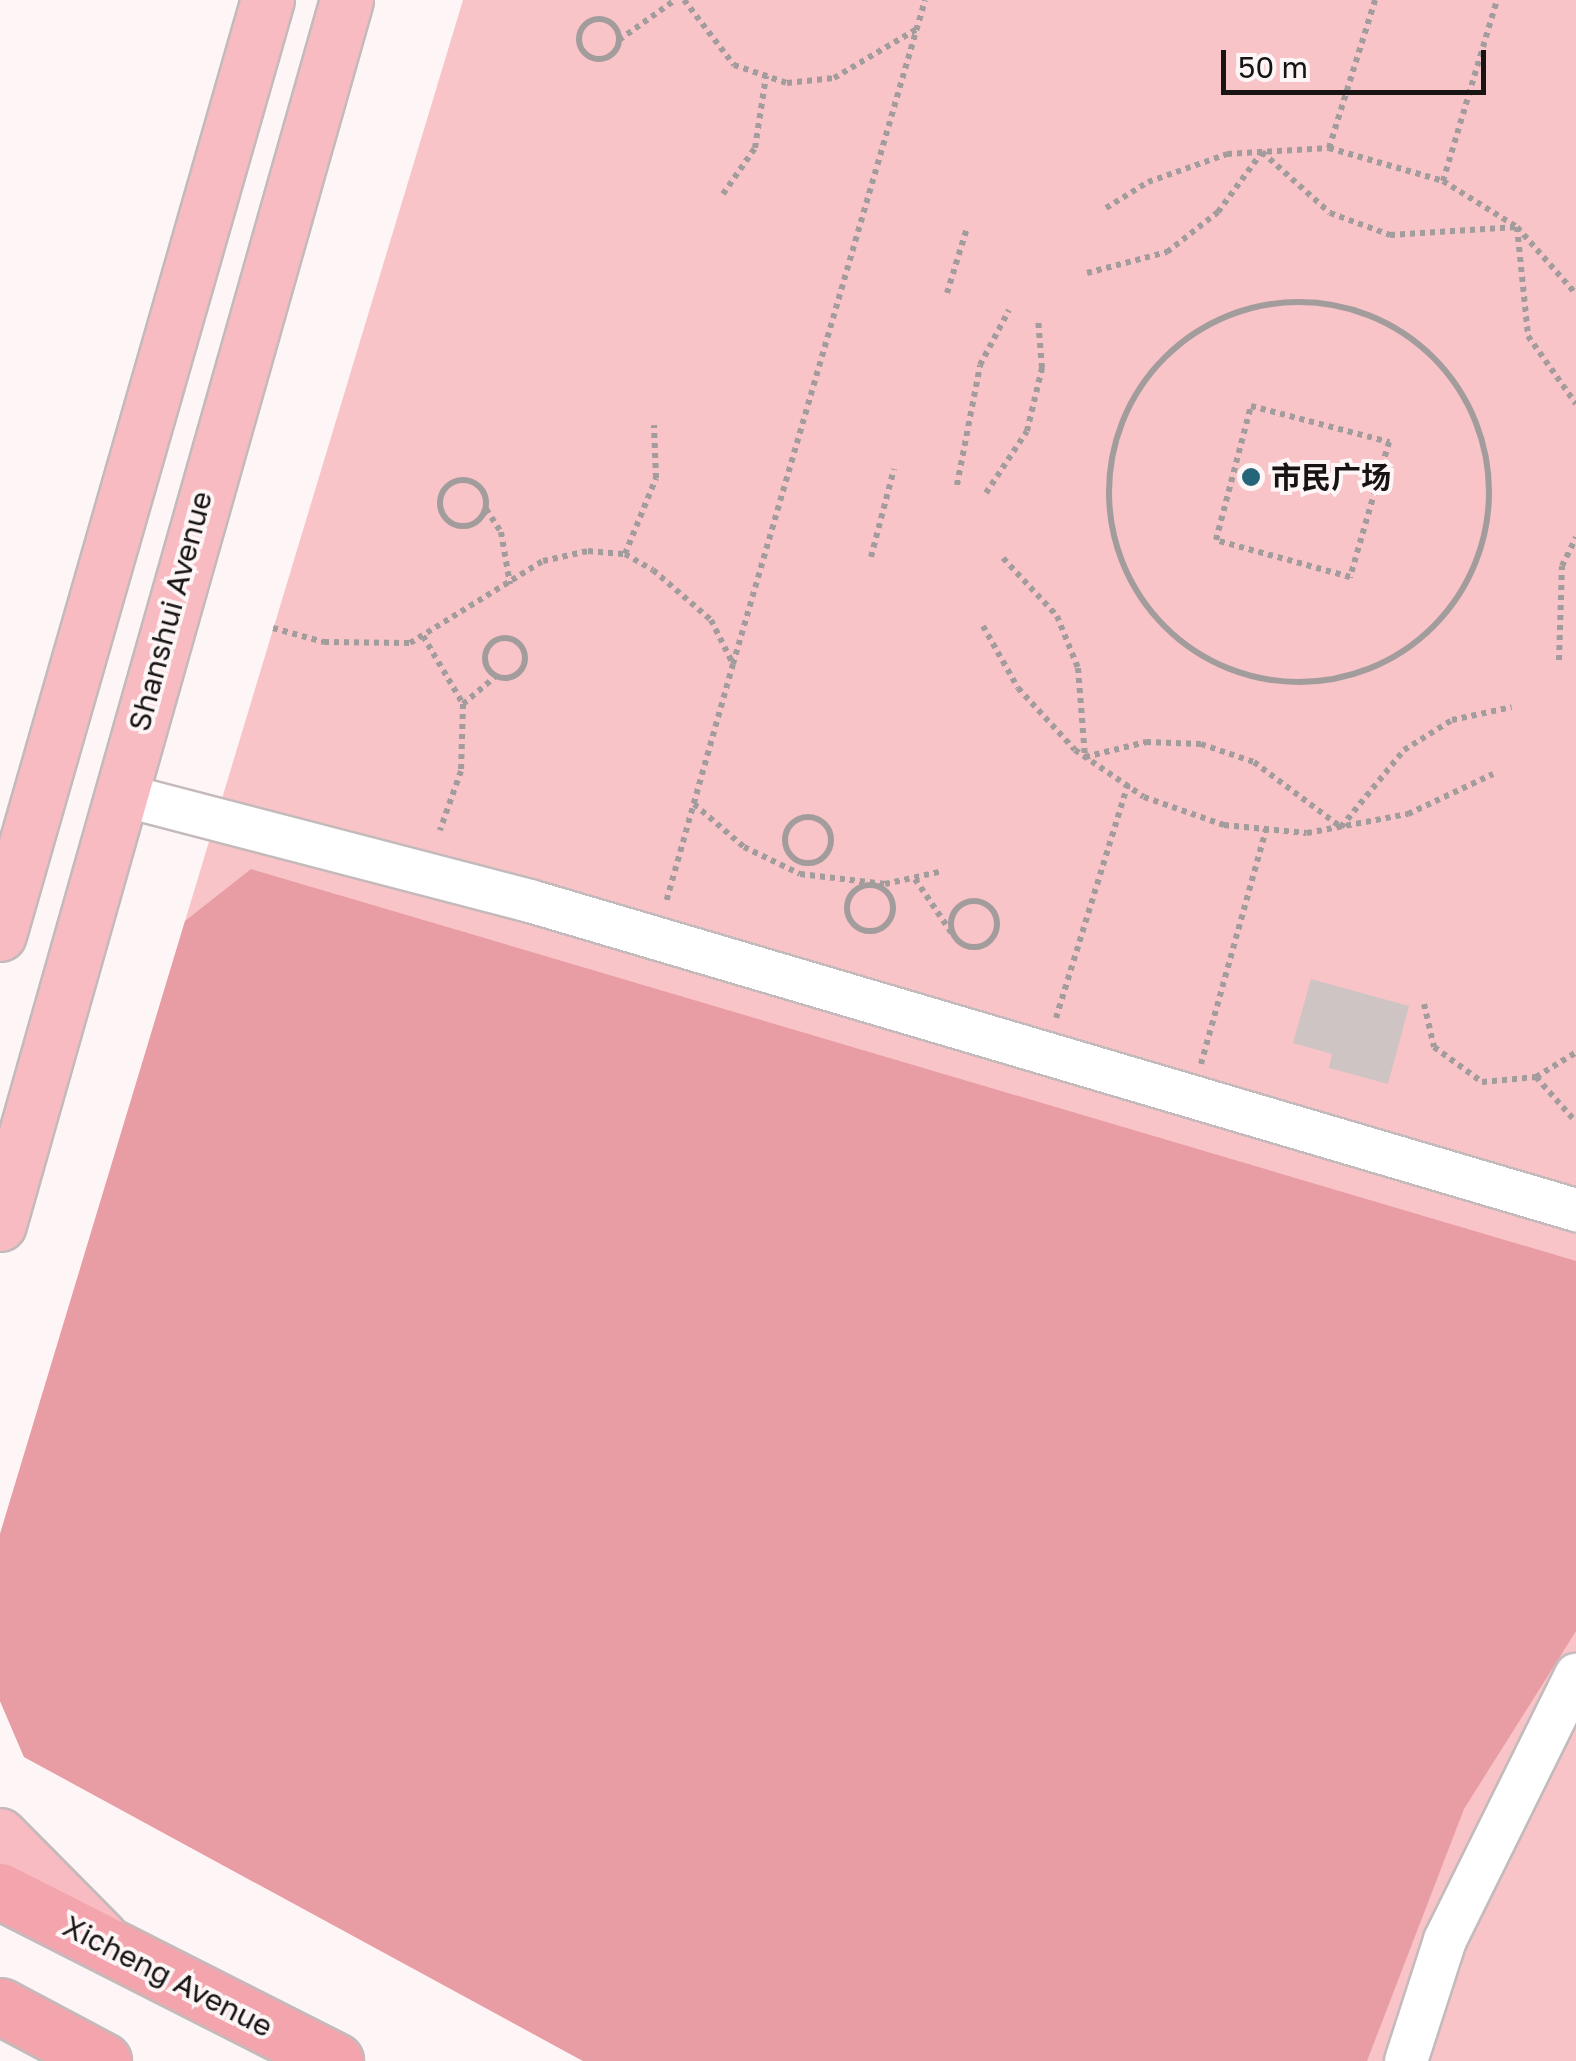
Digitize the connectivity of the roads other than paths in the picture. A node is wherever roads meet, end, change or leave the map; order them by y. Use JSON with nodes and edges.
{"nodes":[{"id":1,"x":268,"y":0,"type":"edge"},
{"id":2,"x":347,"y":0,"type":"edge"},
{"id":3,"x":119,"y":794,"type":"junction"},
{"id":4,"x":0,"y":935,"type":"edge"},
{"id":5,"x":1576,"y":1210,"type":"edge"},
{"id":6,"x":0,"y":1225,"type":"edge"},
{"id":7,"x":1576,"y":1675,"type":"edge"},
{"id":8,"x":1576,"y":1705,"type":"edge"},
{"id":9,"x":0,"y":1835,"type":"edge"},
{"id":10,"x":0,"y":1891,"type":"edge"},
{"id":11,"x":113,"y":1948,"type":"junction"},
{"id":12,"x":0,"y":2006,"type":"edge"},
{"id":13,"x":0,"y":2037,"type":"edge"},
{"id":14,"x":93,"y":2056,"type":"edge"},
{"id":15,"x":335,"y":2061,"type":"edge"},
{"id":16,"x":1406,"y":2061,"type":"edge"},
{"id":17,"x":1423,"y":2061,"type":"edge"}],
"edges":[{"from":1,"to":4,"type":"main road"},
{"from":2,"to":3,"type":"main road","name":"Shanshui Avenue"},
{"from":3,"to":5,"type":"street"},
{"from":3,"to":6,"type":"main road","name":"Shanshui Avenue"},
{"from":7,"to":16,"type":"street"},
{"from":8,"to":17,"type":"street"},
{"from":9,"to":11,"type":"main road"},
{"from":10,"to":11,"type":"highway","name":"Xicheng Avenue"},
{"from":11,"to":15,"type":"highway","name":"Xicheng Avenue"},
{"from":12,"to":14,"type":"highway"},
{"from":13,"to":14,"type":"main road"}]}
